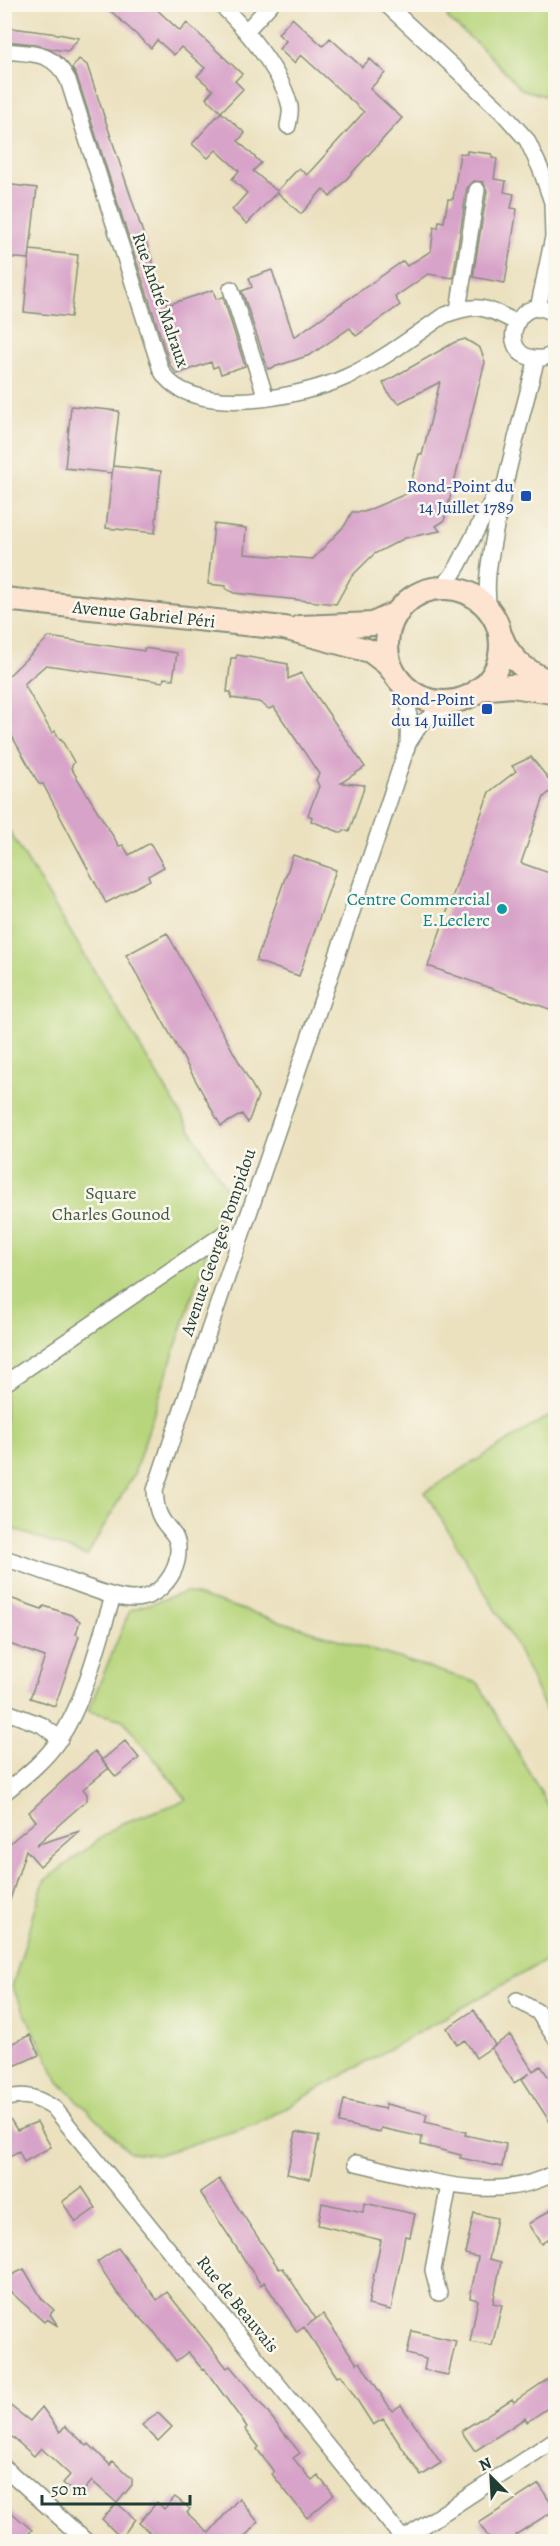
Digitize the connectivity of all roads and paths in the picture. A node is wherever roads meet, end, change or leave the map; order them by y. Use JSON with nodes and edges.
{"nodes":[{"id":1,"x":220,"y":4,"type":"edge"},
{"id":2,"x":271,"y":4,"type":"edge"},
{"id":3,"x":386,"y":4,"type":"edge"},
{"id":4,"x":247,"y":30,"type":"junction"},
{"id":5,"x":4,"y":51,"type":"edge"},
{"id":6,"x":288,"y":126,"type":"dead end"},
{"id":7,"x":477,"y":190,"type":"dead end"},
{"id":8,"x":231,"y":289,"type":"dead end"},
{"id":9,"x":538,"y":309,"type":"junction"},
{"id":10,"x":458,"y":310,"type":"junction"},
{"id":11,"x":555,"y":316,"type":"edge"},
{"id":12,"x":516,"y":322,"type":"junction"},
{"id":13,"x":555,"y":351,"type":"edge"},
{"id":14,"x":537,"y":358,"type":"junction"},
{"id":15,"x":266,"y":398,"type":"junction"},
{"id":16,"x":506,"y":473,"type":"junction"},
{"id":17,"x":437,"y":589,"type":"junction"},
{"id":18,"x":4,"y":599,"type":"edge"},
{"id":19,"x":489,"y":609,"type":"junction"},
{"id":20,"x":398,"y":612,"type":"junction"},
{"id":21,"x":284,"y":628,"type":"junction"},
{"id":22,"x":500,"y":635,"type":"junction"},
{"id":23,"x":399,"y":678,"type":"junction"},
{"id":24,"x":555,"y":685,"type":"edge"},
{"id":25,"x":479,"y":689,"type":"junction"},
{"id":26,"x":555,"y":693,"type":"edge"},
{"id":27,"x":459,"y":699,"type":"junction"},
{"id":28,"x":408,"y":744,"type":"junction"},
{"id":29,"x":240,"y":1238,"type":"junction"},
{"id":30,"x":4,"y":1384,"type":"edge"},
{"id":31,"x":4,"y":1558,"type":"edge"},
{"id":32,"x":113,"y":1597,"type":"junction"},
{"id":33,"x":4,"y":1711,"type":"edge"},
{"id":34,"x":60,"y":1739,"type":"junction"},
{"id":35,"x":4,"y":1793,"type":"edge"},
{"id":36,"x":517,"y":2000,"type":"dead end"},
{"id":37,"x":555,"y":2039,"type":"edge"},
{"id":38,"x":4,"y":2099,"type":"edge"},
{"id":39,"x":356,"y":2163,"type":"dead end"},
{"id":40,"x":555,"y":2172,"type":"edge"},
{"id":41,"x":449,"y":2186,"type":"junction"},
{"id":42,"x":439,"y":2293,"type":"dead end"},
{"id":43,"x":555,"y":2439,"type":"edge"},
{"id":44,"x":4,"y":2467,"type":"edge"},
{"id":45,"x":401,"y":2540,"type":"edge"},
{"id":46,"x":87,"y":2541,"type":"edge"}],
"edges":[{"from":1,"to":4,"type":"street"},
{"from":2,"to":4,"type":"street"},
{"from":3,"to":9,"type":"street"},
{"from":4,"to":6,"type":"street"},
{"from":5,"to":15,"type":"street","name":"Rue André Malraux"},
{"from":7,"to":10,"type":"street"},
{"from":8,"to":15,"type":"street"},
{"from":9,"to":11,"type":"street"},
{"from":9,"to":12,"type":"street"},
{"from":10,"to":12,"type":"street","name":"Rue André Malraux"},
{"from":10,"to":15,"type":"street","name":"Rue André Malraux"},
{"from":12,"to":14,"type":"street"},
{"from":13,"to":14,"type":"street"},
{"from":14,"to":16,"type":"street"},
{"from":16,"to":17,"type":"street"},
{"from":16,"to":19,"type":"street"},
{"from":17,"to":19,"type":"main road"},
{"from":17,"to":20,"type":"main road"},
{"from":18,"to":21,"type":"main road","name":"Avenue Gabriel Péri"},
{"from":19,"to":22,"type":"main road"},
{"from":20,"to":21,"type":"main road","name":"Avenue Gabriel Péri"},
{"from":20,"to":23,"type":"main road"},
{"from":21,"to":23,"type":"main road","name":"Avenue Gabriel Péri"},
{"from":22,"to":24,"type":"main road"},
{"from":22,"to":25,"type":"main road"},
{"from":23,"to":27,"type":"main road"},
{"from":23,"to":28,"type":"street","name":"Avenue Georges Pompidou"},
{"from":25,"to":26,"type":"main road"},
{"from":25,"to":27,"type":"main road"},
{"from":27,"to":28,"type":"street","name":"Avenue Georges Pompidou"},
{"from":28,"to":29,"type":"street","name":"Avenue Georges Pompidou"},
{"from":29,"to":30,"type":"street"},
{"from":29,"to":32,"type":"street","name":"Avenue Georges Pompidou"},
{"from":31,"to":32,"type":"street","name":"Avenue Georges Pompidou"},
{"from":32,"to":34,"type":"street"},
{"from":33,"to":34,"type":"street"},
{"from":34,"to":35,"type":"street"},
{"from":36,"to":37,"type":"street"},
{"from":38,"to":45,"type":"street","name":"Rue de Beauvais"},
{"from":39,"to":41,"type":"street"},
{"from":40,"to":41,"type":"street"},
{"from":41,"to":42,"type":"street"},
{"from":43,"to":45,"type":"street"},
{"from":44,"to":46,"type":"street"}]}
